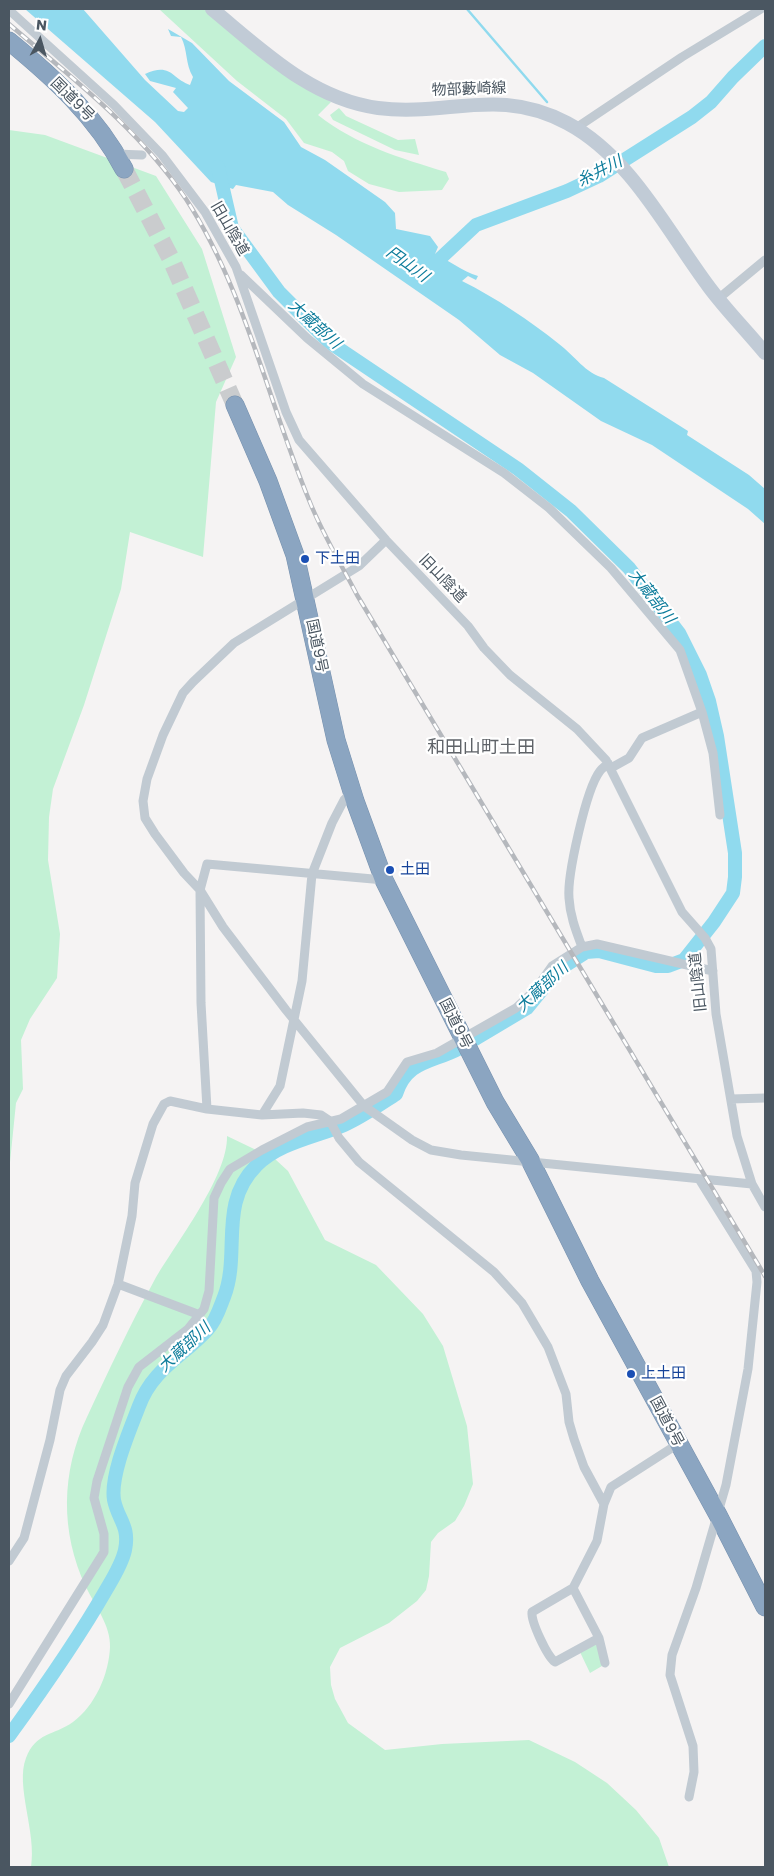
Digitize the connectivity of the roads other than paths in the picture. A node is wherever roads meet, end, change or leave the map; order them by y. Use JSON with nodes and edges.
{"nodes":[{"id":1,"x":212,"y":9,"type":"edge"},
{"id":2,"x":761,"y":9,"type":"edge"},
{"id":3,"x":9,"y":10,"type":"edge"},
{"id":4,"x":9,"y":41,"type":"edge"},
{"id":5,"x":578,"y":129,"type":"junction"},
{"id":6,"x":142,"y":156,"type":"dead end"},
{"id":7,"x":120,"y":161,"type":"joint"},
{"id":8,"x":765,"y":260,"type":"edge"},
{"id":9,"x":238,"y":273,"type":"junction"},
{"id":10,"x":718,"y":298,"type":"junction"},
{"id":11,"x":765,"y":353,"type":"edge"},
{"id":12,"x":235,"y":405,"type":"tunnel mouth"},
{"id":13,"x":386,"y":540,"type":"junction"},
{"id":14,"x":306,"y":598,"type":"junction"},
{"id":15,"x":702,"y":712,"type":"junction"},
{"id":16,"x":610,"y":766,"type":"junction"},
{"id":17,"x":352,"y":792,"type":"junction"},
{"id":18,"x":720,"y":815,"type":"dead end"},
{"id":19,"x":312,"y":874,"type":"junction"},
{"id":20,"x":384,"y":880,"type":"junction"},
{"id":21,"x":200,"y":890,"type":"junction"},
{"id":22,"x":582,"y":947,"type":"junction"},
{"id":23,"x":713,"y":971,"type":"junction"},
{"id":24,"x":293,"y":1019,"type":"junction"},
{"id":25,"x":464,"y":1039,"type":"junction"},
{"id":26,"x":765,"y":1098,"type":"edge"},
{"id":27,"x":731,"y":1099,"type":"junction"},
{"id":28,"x":364,"y":1106,"type":"junction"},
{"id":29,"x":207,"y":1109,"type":"junction"},
{"id":30,"x":262,"y":1115,"type":"junction"},
{"id":31,"x":330,"y":1121,"type":"junction"},
{"id":32,"x":530,"y":1160,"type":"junction"},
{"id":33,"x":699,"y":1179,"type":"junction"},
{"id":34,"x":752,"y":1184,"type":"junction"},
{"id":35,"x":765,"y":1207,"type":"edge"},
{"id":36,"x":118,"y":1284,"type":"junction"},
{"id":37,"x":200,"y":1315,"type":"junction"},
{"id":38,"x":678,"y":1444,"type":"junction"},
{"id":39,"x":604,"y":1504,"type":"junction"},
{"id":40,"x":718,"y":1515,"type":"junction"},
{"id":41,"x":9,"y":1561,"type":"edge"},
{"id":42,"x":573,"y":1588,"type":"junction"},
{"id":43,"x":765,"y":1607,"type":"edge"},
{"id":44,"x":599,"y":1638,"type":"junction"},
{"id":45,"x":605,"y":1663,"type":"dead end"},
{"id":46,"x":9,"y":1704,"type":"edge"},
{"id":47,"x":689,"y":1797,"type":"dead end"}],
"edges":[{"from":1,"to":5,"type":"main road","name":"物部藪崎線"},
{"from":2,"to":5,"type":"street"},
{"from":3,"to":9,"type":"street","name":"旧山陰道"},
{"from":4,"to":7,"type":"highway","name":"国道9号"},
{"from":5,"to":10,"type":"main road","name":"物部藪崎線"},
{"from":6,"to":7,"type":"street"},
{"from":8,"to":10,"type":"street"},
{"from":9,"to":13,"type":"street","name":"旧山陰道"},
{"from":9,"to":15,"type":"street"},
{"from":10,"to":11,"type":"main road","name":"物部藪崎線"},
{"from":12,"to":14,"type":"highway","name":"国道9号"},
{"from":13,"to":14,"type":"street"},
{"from":13,"to":16,"type":"street","name":"旧山陰道"},
{"from":14,"to":17,"type":"highway","name":"国道9号"},
{"from":14,"to":21,"type":"street"},
{"from":15,"to":16,"type":"street"},
{"from":15,"to":18,"type":"street"},
{"from":16,"to":22,"type":"street"},
{"from":16,"to":23,"type":"street","name":"旧山陰道"},
{"from":17,"to":19,"type":"street"},
{"from":17,"to":20,"type":"highway","name":"国道9号"},
{"from":19,"to":20,"type":"street"},
{"from":19,"to":21,"type":"street"},
{"from":19,"to":24,"type":"street"},
{"from":20,"to":25,"type":"highway","name":"国道9号"},
{"from":21,"to":24,"type":"street"},
{"from":21,"to":29,"type":"street"},
{"from":22,"to":23,"type":"street"},
{"from":22,"to":25,"type":"street"},
{"from":23,"to":27,"type":"street","name":"旧山陰道"},
{"from":24,"to":28,"type":"street"},
{"from":24,"to":30,"type":"street"},
{"from":25,"to":28,"type":"street"},
{"from":25,"to":32,"type":"highway","name":"国道9号"},
{"from":26,"to":27,"type":"street"},
{"from":27,"to":34,"type":"street","name":"旧山陰道"},
{"from":28,"to":31,"type":"street"},
{"from":28,"to":32,"type":"street"},
{"from":29,"to":30,"type":"street"},
{"from":29,"to":36,"type":"street"},
{"from":30,"to":31,"type":"street"},
{"from":31,"to":37,"type":"street"},
{"from":31,"to":39,"type":"street"},
{"from":32,"to":33,"type":"street"},
{"from":32,"to":38,"type":"highway","name":"国道9号"},
{"from":33,"to":34,"type":"street"},
{"from":33,"to":40,"type":"street"},
{"from":34,"to":35,"type":"street","name":"旧山陰道"},
{"from":36,"to":37,"type":"street"},
{"from":36,"to":41,"type":"street"},
{"from":37,"to":46,"type":"street"},
{"from":38,"to":39,"type":"street"},
{"from":38,"to":40,"type":"highway","name":"国道9号"},
{"from":39,"to":42,"type":"street"},
{"from":40,"to":43,"type":"highway","name":"国道9号"},
{"from":40,"to":47,"type":"street"},
{"from":42,"to":44,"type":"street"},
{"from":42,"to":44,"type":"street"},
{"from":44,"to":45,"type":"street"}]}
